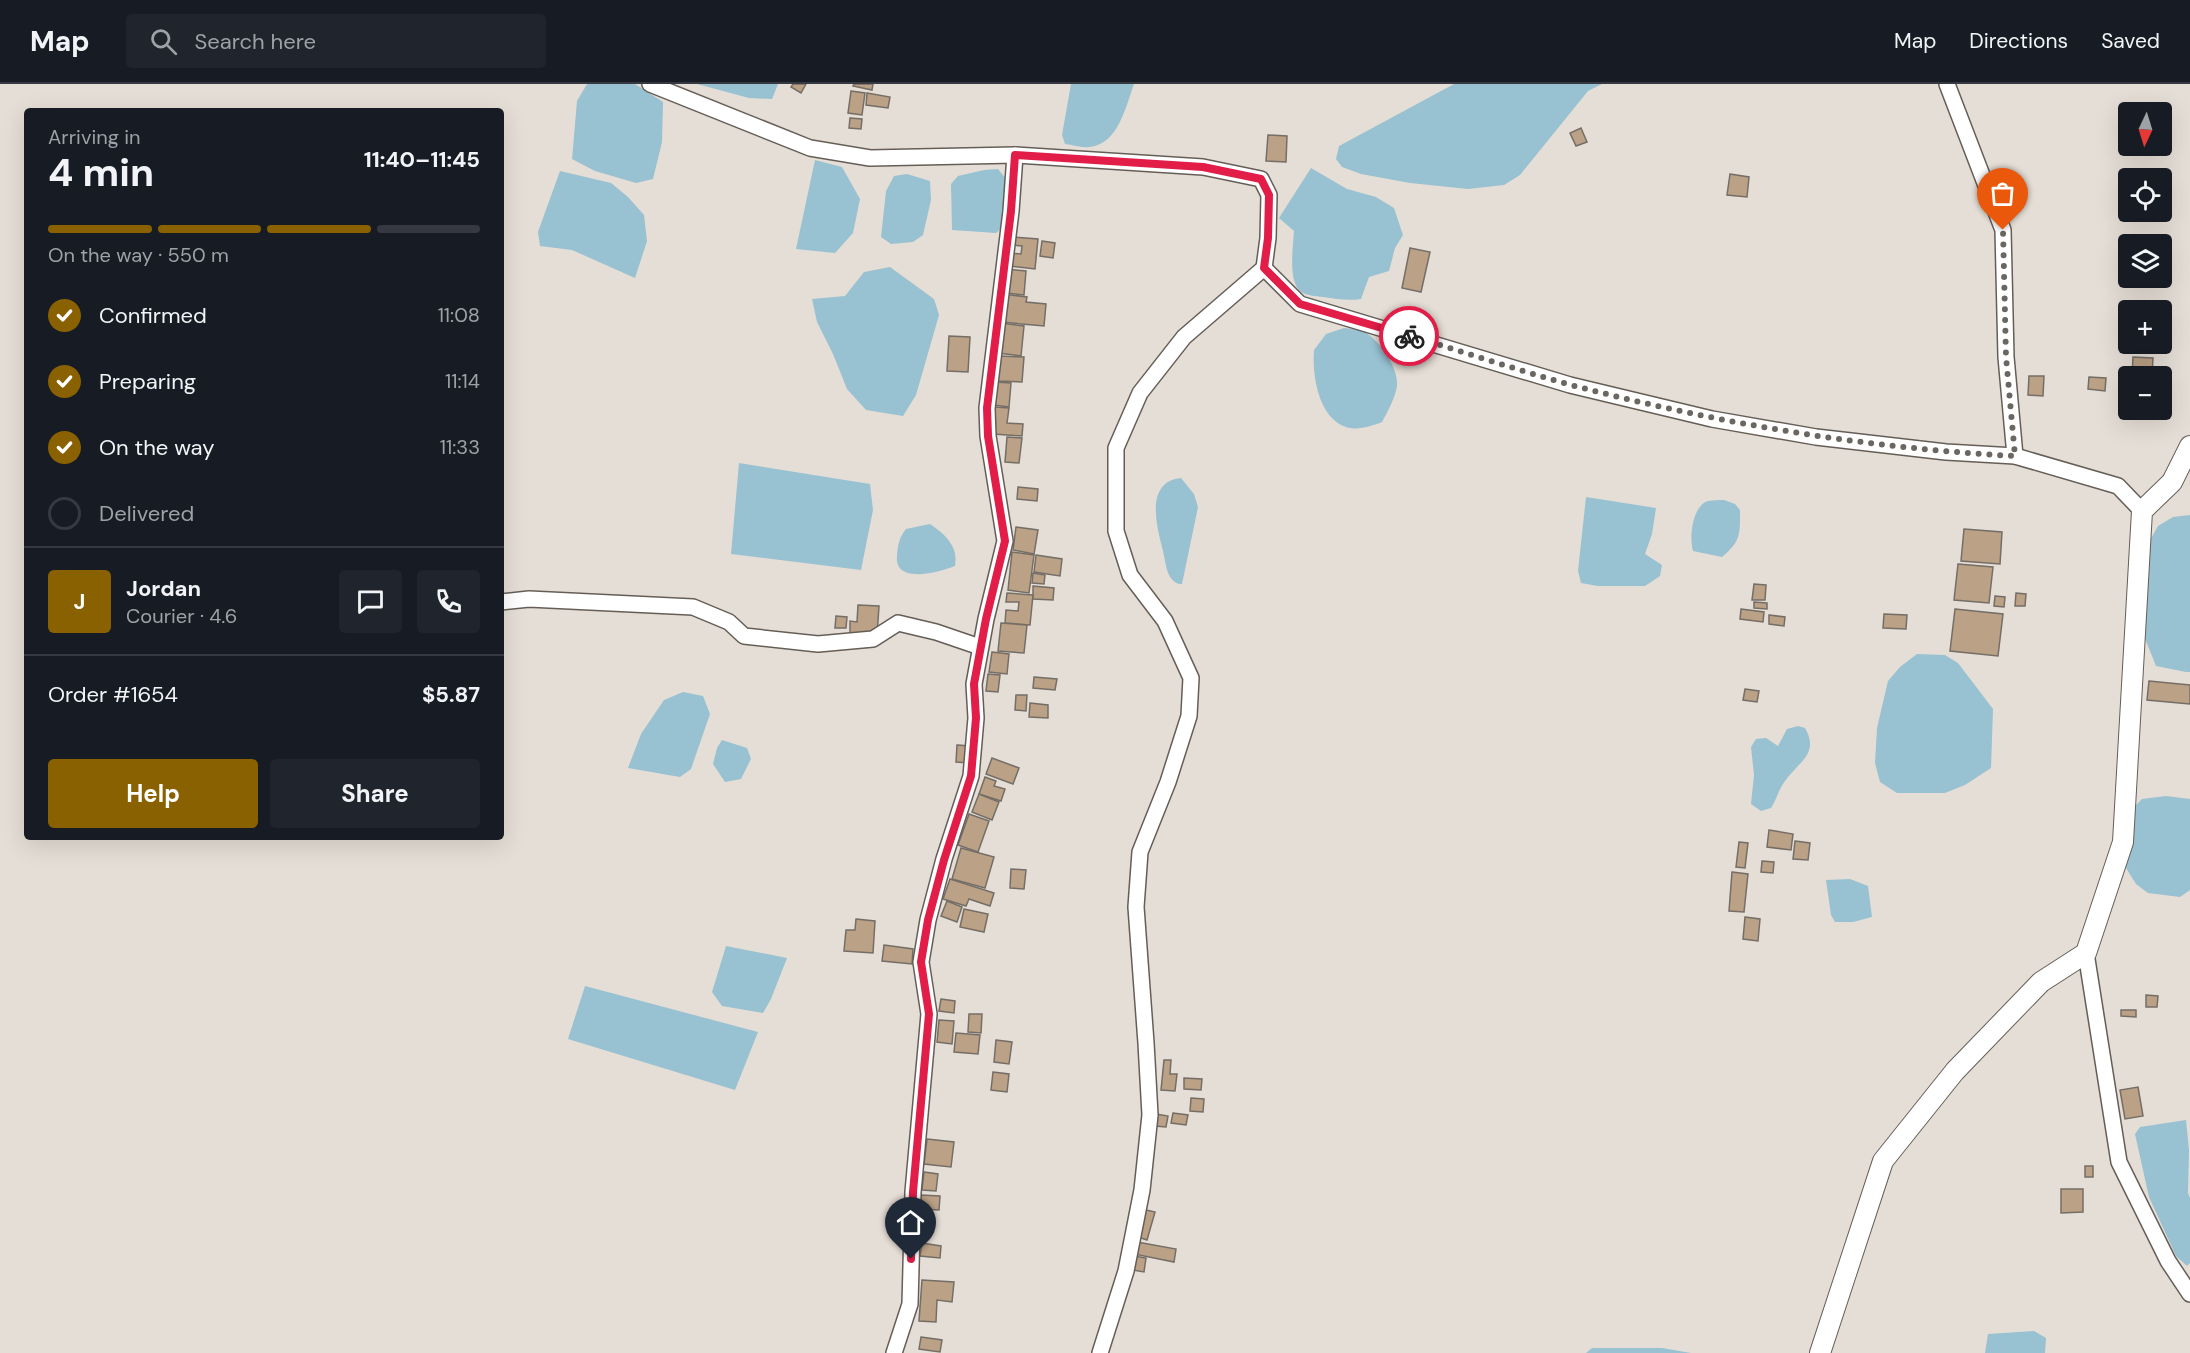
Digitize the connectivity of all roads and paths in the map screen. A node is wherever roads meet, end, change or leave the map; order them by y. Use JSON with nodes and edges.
{"nodes":[{"id":1,"x":650,"y":84,"type":"edge"},
{"id":2,"x":1947,"y":84,"type":"edge"},
{"id":3,"x":1015,"y":155,"type":"junction"},
{"id":4,"x":1264,"y":268,"type":"junction"},
{"id":5,"x":2190,"y":446,"type":"edge"},
{"id":6,"x":2015,"y":456,"type":"junction"},
{"id":7,"x":2142,"y":511,"type":"junction"},
{"id":8,"x":504,"y":602,"type":"edge"},
{"id":9,"x":980,"y":647,"type":"junction"},
{"id":10,"x":2086,"y":953,"type":"junction"},
{"id":11,"x":2190,"y":1294,"type":"edge"},
{"id":12,"x":894,"y":1353,"type":"edge"},
{"id":13,"x":1100,"y":1353,"type":"edge"},
{"id":14,"x":1820,"y":1353,"type":"edge"}],
"edges":[{"from":1,"to":3,"type":"street"},
{"from":2,"to":6,"type":"street"},
{"from":3,"to":4,"type":"street"},
{"from":3,"to":9,"type":"street"},
{"from":4,"to":6,"type":"street"},
{"from":4,"to":13,"type":"street"},
{"from":5,"to":7,"type":"street"},
{"from":6,"to":7,"type":"street"},
{"from":7,"to":10,"type":"street"},
{"from":8,"to":9,"type":"street"},
{"from":9,"to":12,"type":"street"},
{"from":10,"to":11,"type":"street"},
{"from":10,"to":14,"type":"street"}]}
